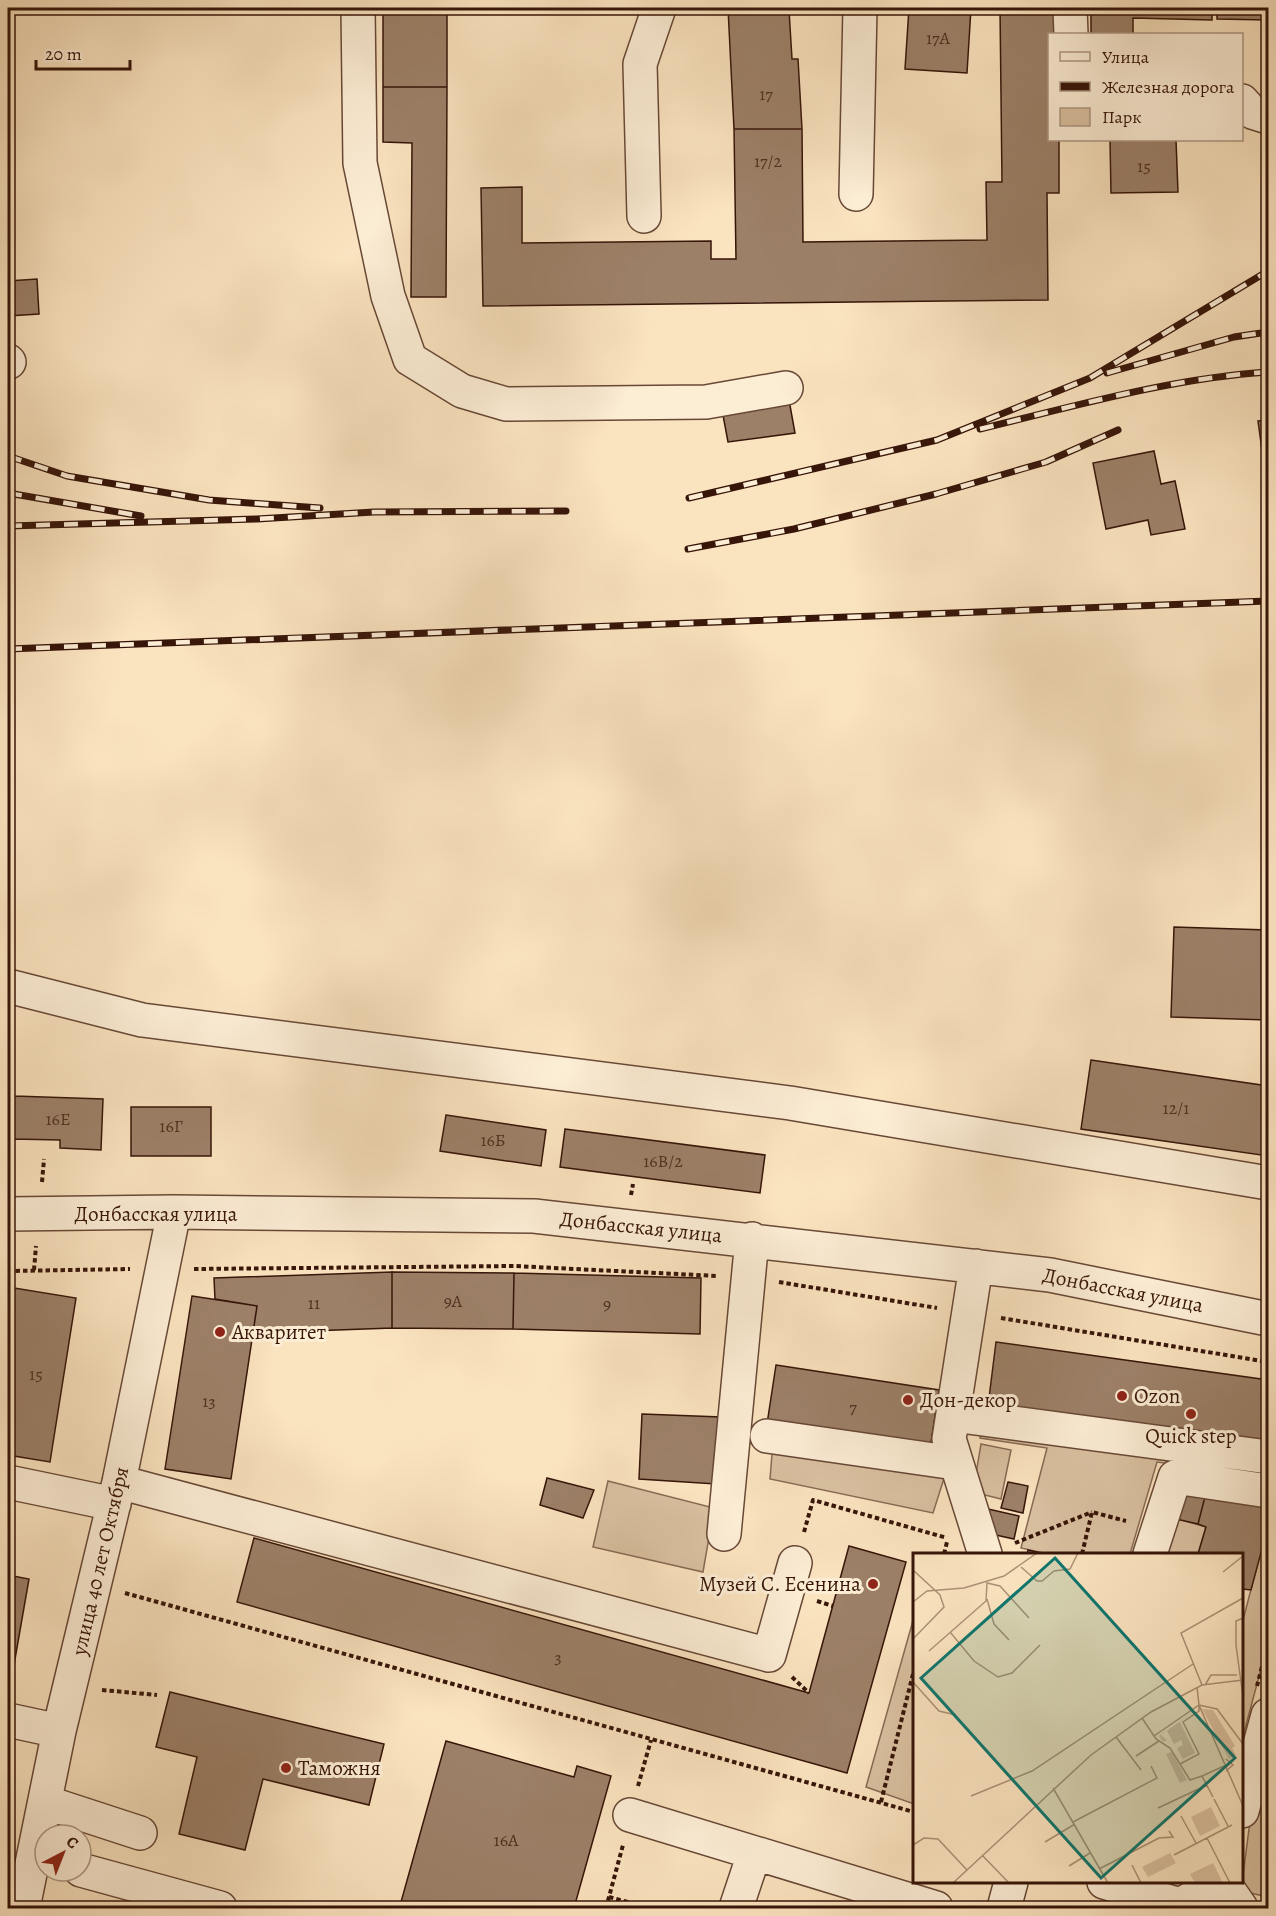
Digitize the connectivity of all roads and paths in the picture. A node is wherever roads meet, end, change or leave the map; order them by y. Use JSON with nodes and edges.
{"nodes":[{"id":1,"x":358,"y":8,"type":"edge"},
{"id":2,"x":659,"y":8,"type":"edge"},
{"id":3,"x":860,"y":8,"type":"edge"},
{"id":4,"x":1070,"y":8,"type":"edge"},
{"id":5,"x":1071,"y":33,"type":"edge"},
{"id":6,"x":1243,"y":101,"type":"edge"},
{"id":7,"x":1269,"y":117,"type":"edge"},
{"id":8,"x":856,"y":194,"type":"dead end"},
{"id":9,"x":644,"y":216,"type":"dead end"},
{"id":10,"x":786,"y":388,"type":"dead end"},
{"id":11,"x":8,"y":987,"type":"edge"},
{"id":12,"x":1269,"y":1183,"type":"edge"},
{"id":13,"x":174,"y":1212,"type":"junction"},
{"id":14,"x":8,"y":1214,"type":"edge"},
{"id":15,"x":752,"y":1239,"type":"junction"},
{"id":16,"x":976,"y":1266,"type":"junction"},
{"id":17,"x":164,"y":1269,"type":"junction"},
{"id":18,"x":8,"y":1271,"type":"edge"},
{"id":19,"x":748,"y":1277,"type":"junction"},
{"id":20,"x":969,"y":1313,"type":"junction"},
{"id":21,"x":1269,"y":1318,"type":"edge"},
{"id":22,"x":1269,"y":1362,"type":"edge"},
{"id":23,"x":953,"y":1415,"type":"junction"},
{"id":24,"x":767,"y":1436,"type":"dead end"},
{"id":25,"x":1269,"y":1457,"type":"edge"},
{"id":26,"x":955,"y":1463,"type":"junction"},
{"id":27,"x":8,"y":1482,"type":"edge"},
{"id":28,"x":1269,"y":1491,"type":"edge"},
{"id":29,"x":116,"y":1493,"type":"junction"},
{"id":30,"x":1092,"y":1512,"type":"junction"},
{"id":31,"x":724,"y":1534,"type":"dead end"},
{"id":32,"x":1153,"y":1541,"type":"edge"},
{"id":33,"x":983,"y":1548,"type":"edge"},
{"id":34,"x":1082,"y":1553,"type":"edge"},
{"id":35,"x":795,"y":1563,"type":"joint"},
{"id":36,"x":95,"y":1584,"type":"junction"},
{"id":37,"x":913,"y":1678,"type":"edge"},
{"id":38,"x":72,"y":1684,"type":"junction"},
{"id":39,"x":157,"y":1695,"type":"dead end"},
{"id":40,"x":1269,"y":1715,"type":"edge"},
{"id":41,"x":8,"y":1720,"type":"edge"},
{"id":42,"x":59,"y":1731,"type":"junction"},
{"id":43,"x":45,"y":1802,"type":"junction"},
{"id":44,"x":881,"y":1802,"type":"junction"},
{"id":45,"x":1243,"y":1807,"type":"edge"},
{"id":46,"x":913,"y":1811,"type":"edge"},
{"id":47,"x":630,"y":1815,"type":"dead end"},
{"id":48,"x":43,"y":1823,"type":"edge"},
{"id":49,"x":140,"y":1833,"type":"dead end"},
{"id":50,"x":753,"y":1854,"type":"junction"},
{"id":51,"x":93,"y":1873,"type":"edge"},
{"id":52,"x":33,"y":1877,"type":"edge"},
{"id":53,"x":1010,"y":1883,"type":"edge"},
{"id":54,"x":1111,"y":1883,"type":"edge"},
{"id":55,"x":1216,"y":1883,"type":"edge"},
{"id":56,"x":1223,"y":1883,"type":"edge"},
{"id":57,"x":609,"y":1897,"type":"dead end"},
{"id":58,"x":1167,"y":1898,"type":"edge"},
{"id":59,"x":23,"y":1908,"type":"edge"},
{"id":60,"x":220,"y":1908,"type":"edge"},
{"id":61,"x":650,"y":1908,"type":"edge"},
{"id":62,"x":736,"y":1908,"type":"edge"},
{"id":63,"x":936,"y":1908,"type":"edge"},
{"id":64,"x":1004,"y":1908,"type":"edge"},
{"id":65,"x":1241,"y":1908,"type":"edge"}],
"edges":[{"from":1,"to":10,"type":"street"},
{"from":2,"to":9,"type":"street"},
{"from":3,"to":8,"type":"street"},
{"from":4,"to":5,"type":"street"},
{"from":6,"to":7,"type":"street"},
{"from":11,"to":12,"type":"street"},
{"from":13,"to":14,"type":"street","name":"Донбасская улица"},
{"from":13,"to":15,"type":"street","name":"Донбасская улица"},
{"from":13,"to":17,"type":"street","name":"улица 40 лет Октября"},
{"from":15,"to":16,"type":"street","name":"Донбасская улица"},
{"from":15,"to":19,"type":"street"},
{"from":16,"to":20,"type":"street"},
{"from":16,"to":21,"type":"street","name":"Донбасская улица"},
{"from":17,"to":18,"type":"path"},
{"from":17,"to":19,"type":"path"},
{"from":17,"to":29,"type":"street","name":"улица 40 лет Октября"},
{"from":19,"to":20,"type":"path"},
{"from":19,"to":31,"type":"street"},
{"from":20,"to":22,"type":"path"},
{"from":20,"to":23,"type":"street"},
{"from":23,"to":25,"type":"street"},
{"from":23,"to":26,"type":"street"},
{"from":24,"to":26,"type":"street"},
{"from":26,"to":33,"type":"street"},
{"from":27,"to":29,"type":"street"},
{"from":28,"to":32,"type":"street"},
{"from":29,"to":35,"type":"street"},
{"from":29,"to":36,"type":"street","name":"улица 40 лет Октября"},
{"from":30,"to":32,"type":"path"},
{"from":30,"to":33,"type":"path"},
{"from":30,"to":34,"type":"path"},
{"from":33,"to":35,"type":"path"},
{"from":36,"to":38,"type":"street","name":"улица 40 лет Октября"},
{"from":36,"to":44,"type":"path"},
{"from":37,"to":44,"type":"path"},
{"from":38,"to":39,"type":"path"},
{"from":38,"to":42,"type":"street","name":"улица 40 лет Октября"},
{"from":40,"to":45,"type":"street"},
{"from":41,"to":42,"type":"street"},
{"from":42,"to":43,"type":"street","name":"улица 40 лет Октября"},
{"from":43,"to":48,"type":"street","name":"улица 40 лет Октября"},
{"from":43,"to":49,"type":"street"},
{"from":44,"to":46,"type":"path"},
{"from":47,"to":50,"type":"street"},
{"from":50,"to":62,"type":"street"},
{"from":50,"to":63,"type":"street"},
{"from":51,"to":60,"type":"street"},
{"from":52,"to":59,"type":"street","name":"улица 40 лет Октября"},
{"from":53,"to":64,"type":"street"},
{"from":54,"to":58,"type":"street"},
{"from":55,"to":58,"type":"street"},
{"from":56,"to":65,"type":"street"},
{"from":57,"to":61,"type":"path"}]}
